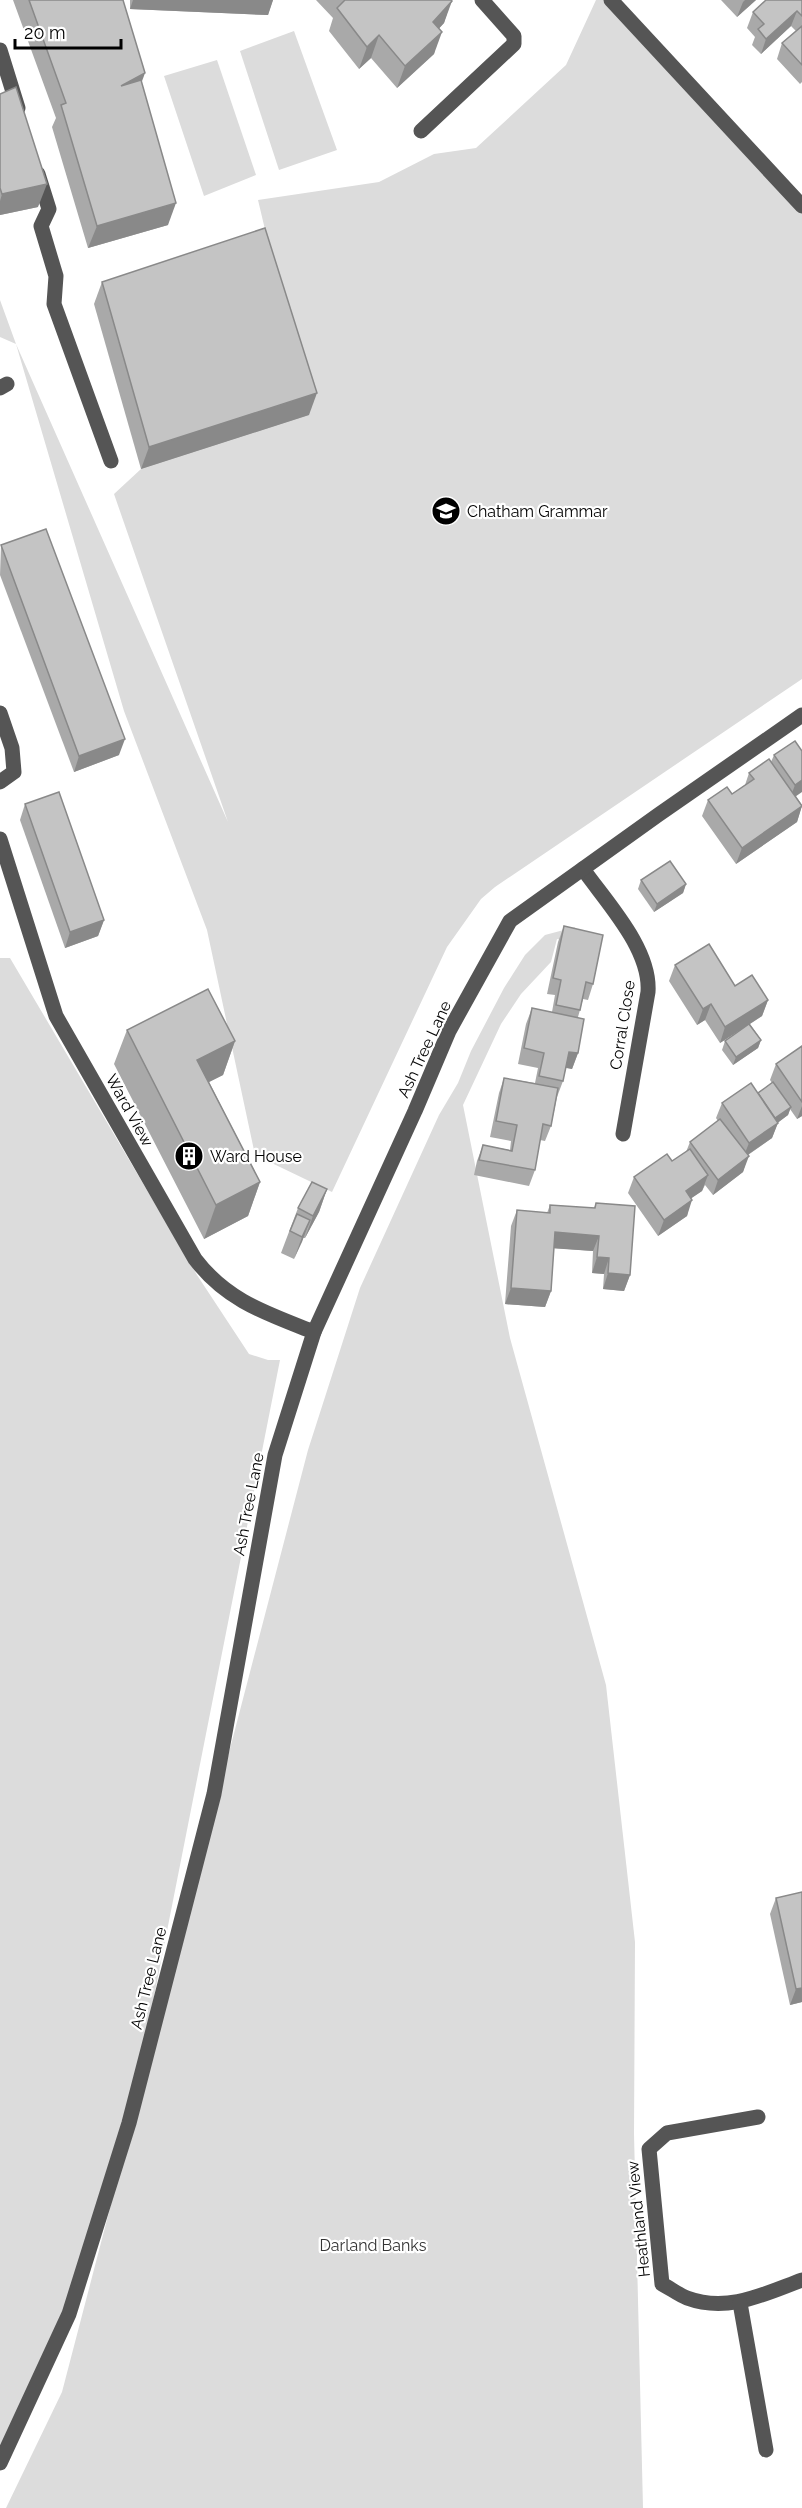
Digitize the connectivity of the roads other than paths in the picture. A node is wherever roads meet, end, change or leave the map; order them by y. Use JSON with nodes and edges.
{"nodes":[{"id":1,"x":482,"y":0,"type":"edge"},
{"id":2,"x":611,"y":0,"type":"edge"},
{"id":3,"x":0,"y":50,"type":"edge"},
{"id":4,"x":22,"y":122,"type":"edge"},
{"id":5,"x":421,"y":131,"type":"dead end"},
{"id":6,"x":32,"y":155,"type":"edge"},
{"id":7,"x":802,"y":206,"type":"edge"},
{"id":8,"x":111,"y":461,"type":"dead end"},
{"id":9,"x":0,"y":713,"type":"edge"},
{"id":10,"x":802,"y":716,"type":"edge"},
{"id":11,"x":0,"y":782,"type":"edge"},
{"id":12,"x":0,"y":839,"type":"edge"},
{"id":13,"x":583,"y":869,"type":"junction"},
{"id":14,"x":623,"y":1134,"type":"dead end"},
{"id":15,"x":314,"y":1332,"type":"junction"},
{"id":16,"x":758,"y":2117,"type":"dead end"},
{"id":17,"x":802,"y":2280,"type":"edge"},
{"id":18,"x":740,"y":2303,"type":"junction"},
{"id":19,"x":766,"y":2450,"type":"dead end"},
{"id":20,"x":0,"y":2463,"type":"edge"}],
"edges":[{"from":1,"to":5,"type":"street"},
{"from":2,"to":7,"type":"street"},
{"from":3,"to":4,"type":"street"},
{"from":6,"to":8,"type":"street"},
{"from":9,"to":11,"type":"street"},
{"from":10,"to":13,"type":"street","name":"Ash Tree Lane"},
{"from":12,"to":15,"type":"street","name":"Ward View"},
{"from":13,"to":14,"type":"street","name":"Corral Close"},
{"from":13,"to":15,"type":"street","name":"Ash Tree Lane"},
{"from":15,"to":20,"type":"street","name":"Ash Tree Lane"},
{"from":16,"to":18,"type":"street","name":"Heathland View"},
{"from":17,"to":18,"type":"street","name":"Heathland View"},
{"from":18,"to":19,"type":"street"}]}
